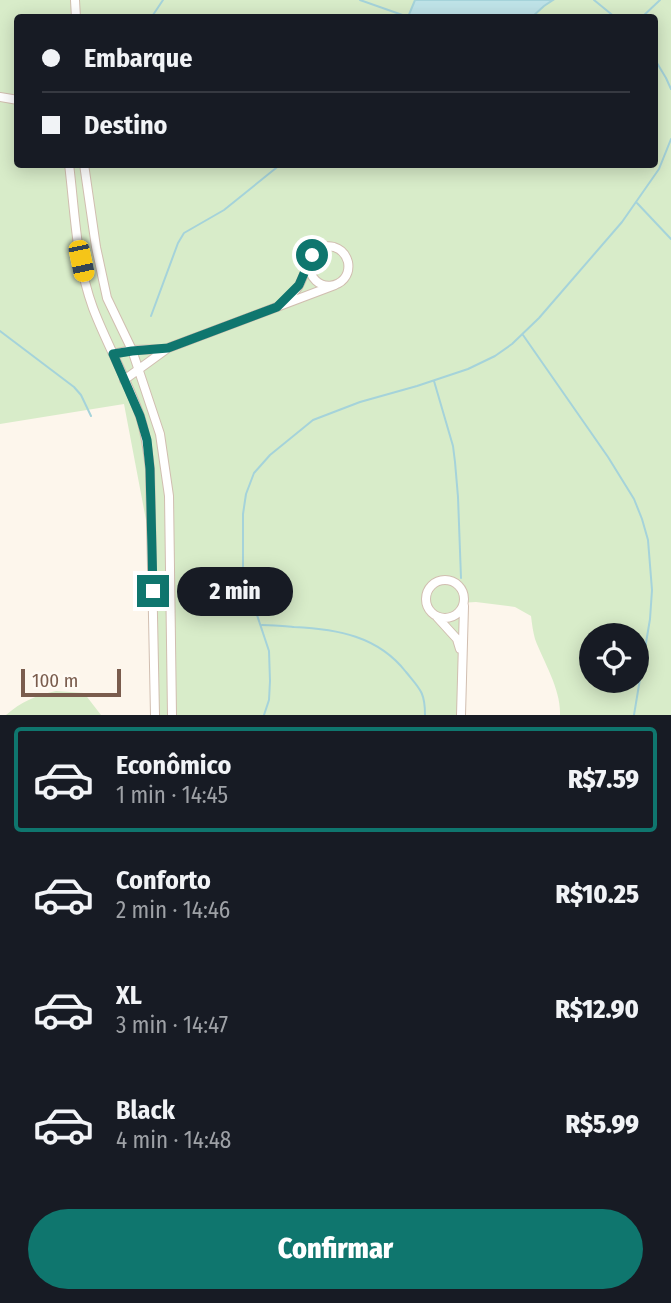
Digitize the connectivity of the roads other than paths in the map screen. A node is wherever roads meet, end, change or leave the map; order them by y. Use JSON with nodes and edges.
{"nodes":[{"id":1,"x":69,"y":168,"type":"edge"},
{"id":2,"x":85,"y":168,"type":"edge"},
{"id":3,"x":309,"y":262,"type":"junction"},
{"id":4,"x":335,"y":285,"type":"junction"},
{"id":5,"x":277,"y":307,"type":"junction"},
{"id":6,"x":168,"y":348,"type":"junction"},
{"id":7,"x":132,"y":351,"type":"junction"},
{"id":8,"x":113,"y":354,"type":"junction"},
{"id":9,"x":139,"y":368,"type":"junction"},
{"id":10,"x":124,"y":380,"type":"junction"},
{"id":11,"x":464,"y":599,"type":"junction"},
{"id":12,"x":435,"y":615,"type":"junction"},
{"id":13,"x":462,"y":652,"type":"junction"},
{"id":14,"x":155,"y":715,"type":"edge"},
{"id":15,"x":172,"y":715,"type":"edge"},
{"id":16,"x":461,"y":715,"type":"edge"}],
"edges":[{"from":1,"to":8,"type":"street"},
{"from":2,"to":7,"type":"street"},
{"from":3,"to":4,"type":"street"},
{"from":3,"to":4,"type":"street"},
{"from":3,"to":5,"type":"street"},
{"from":4,"to":5,"type":"street"},
{"from":5,"to":6,"type":"street"},
{"from":6,"to":7,"type":"street"},
{"from":6,"to":9,"type":"street"},
{"from":7,"to":8,"type":"street"},
{"from":7,"to":9,"type":"street"},
{"from":8,"to":10,"type":"street"},
{"from":9,"to":10,"type":"street"},
{"from":9,"to":15,"type":"street"},
{"from":10,"to":14,"type":"street"},
{"from":11,"to":12,"type":"street"},
{"from":11,"to":12,"type":"street"},
{"from":11,"to":13,"type":"street"},
{"from":12,"to":13,"type":"street"},
{"from":13,"to":16,"type":"street"}]}
